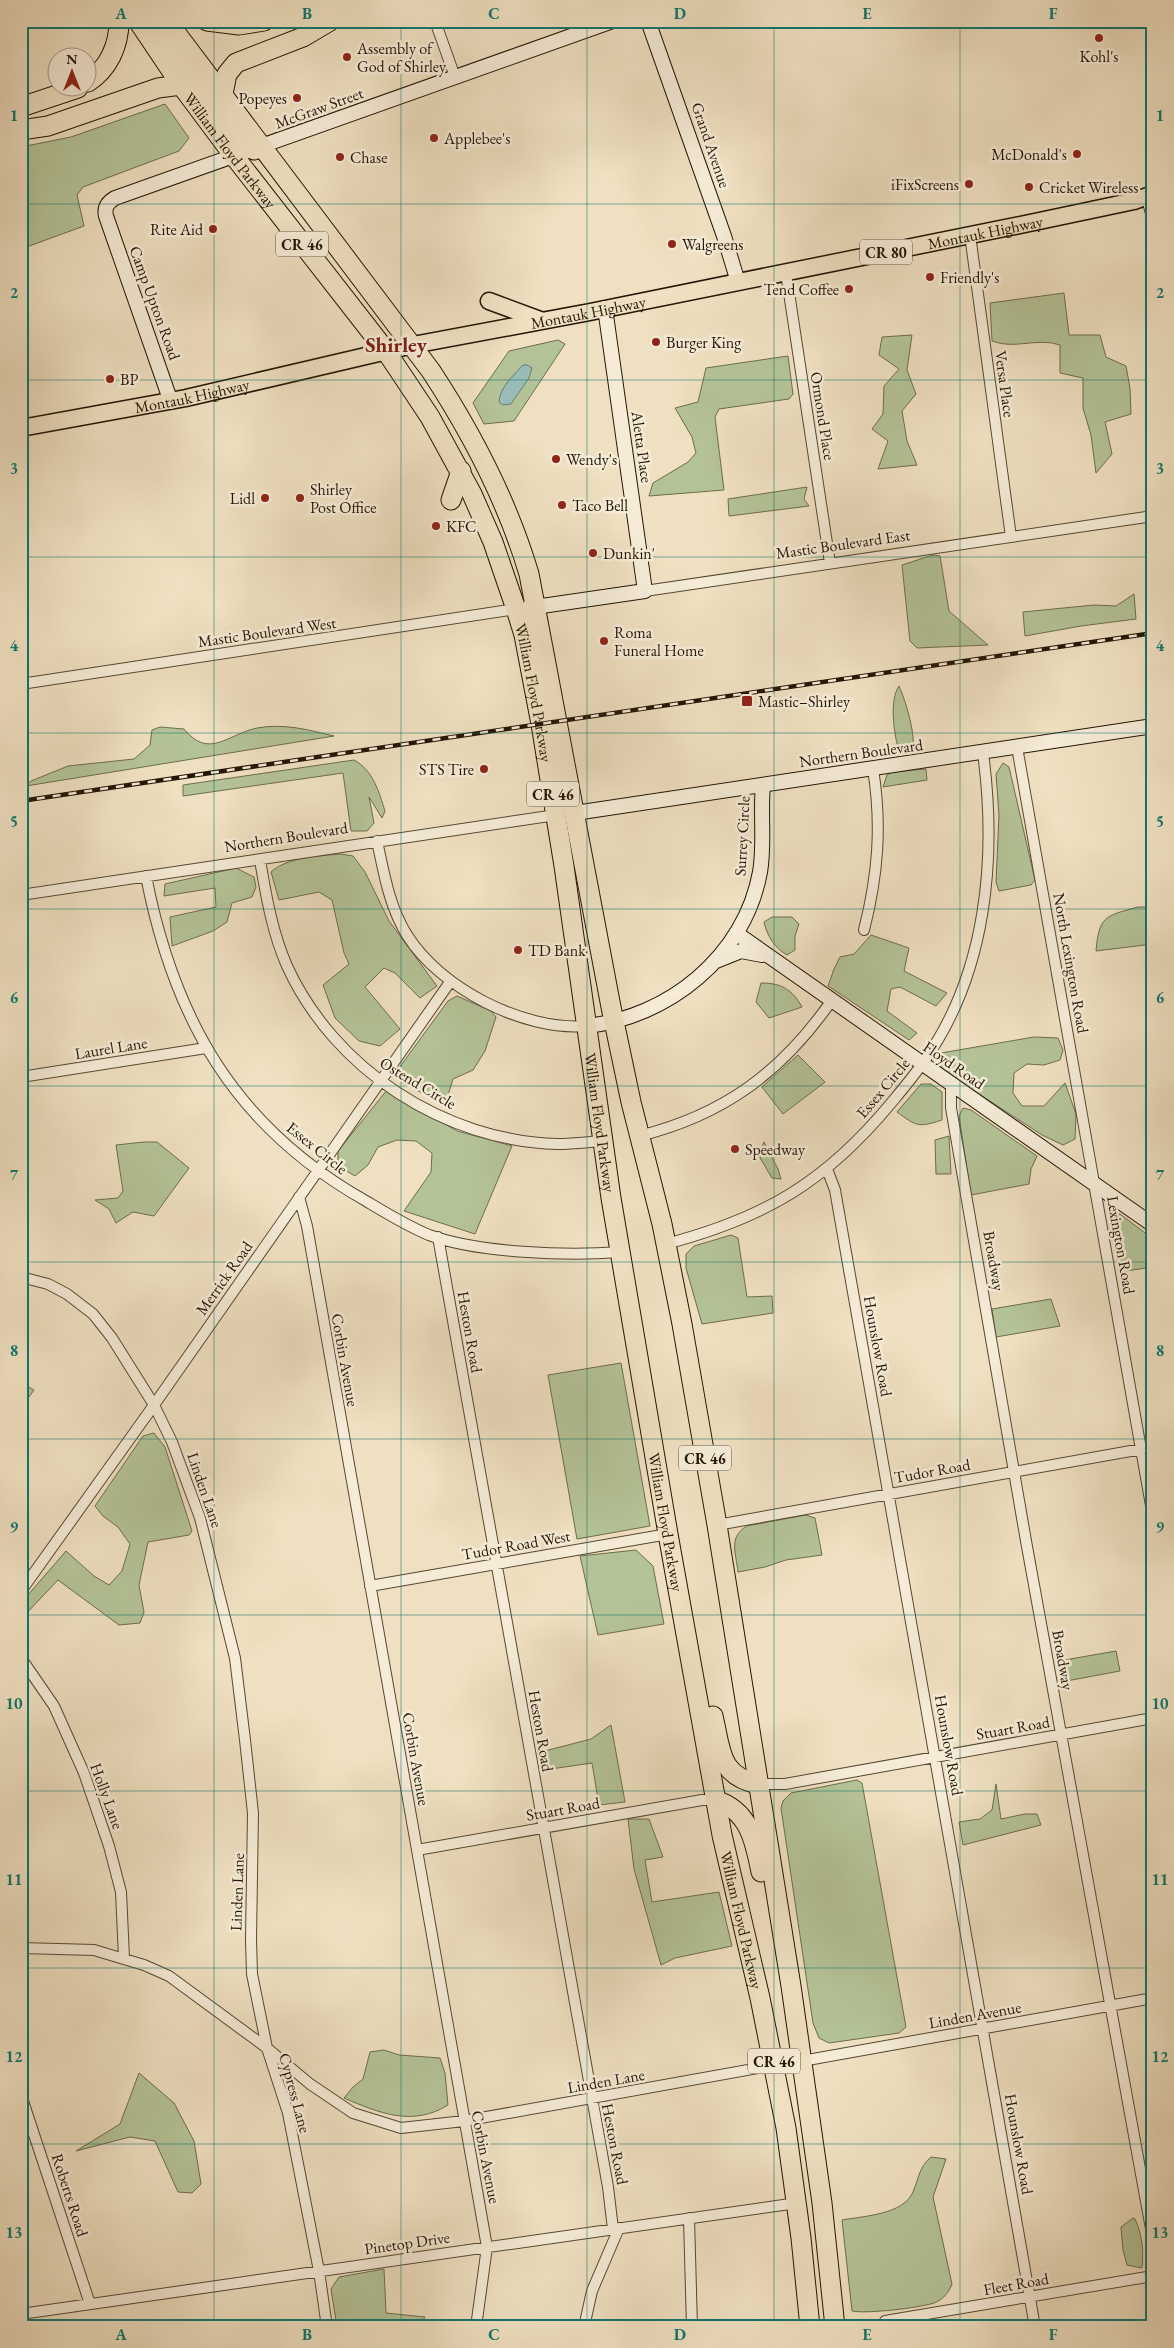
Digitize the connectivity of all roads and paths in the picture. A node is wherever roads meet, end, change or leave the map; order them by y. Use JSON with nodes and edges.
{"nodes":[{"id":1,"x":119,"y":21,"type":"edge"},
{"id":2,"x":138,"y":21,"type":"edge"},
{"id":3,"x":146,"y":21,"type":"edge"},
{"id":4,"x":167,"y":21,"type":"edge"},
{"id":5,"x":207,"y":21,"type":"edge"},
{"id":6,"x":264,"y":21,"type":"edge"},
{"id":7,"x":338,"y":21,"type":"edge"},
{"id":8,"x":435,"y":21,"type":"edge"},
{"id":9,"x":613,"y":21,"type":"edge"},
{"id":10,"x":648,"y":21,"type":"edge"},
{"id":11,"x":322,"y":26,"type":"edge"},
{"id":12,"x":98,"y":73,"type":"edge"},
{"id":13,"x":455,"y":77,"type":"junction"},
{"id":14,"x":181,"y":85,"type":"junction"},
{"id":15,"x":223,"y":94,"type":"junction"},
{"id":16,"x":48,"y":97,"type":"edge"},
{"id":17,"x":21,"y":106,"type":"edge"},
{"id":18,"x":25,"y":131,"type":"edge"},
{"id":19,"x":259,"y":148,"type":"junction"},
{"id":20,"x":234,"y":156,"type":"junction"},
{"id":21,"x":1149,"y":195,"type":"edge"},
{"id":22,"x":106,"y":216,"type":"joint"},
{"id":23,"x":1153,"y":221,"type":"edge"},
{"id":24,"x":325,"y":229,"type":"junction"},
{"id":25,"x":970,"y":235,"type":"junction"},
{"id":26,"x":359,"y":273,"type":"junction"},
{"id":27,"x":786,"y":273,"type":"junction"},
{"id":28,"x":738,"y":282,"type":"junction"},
{"id":29,"x":489,"y":301,"type":"dead end"},
{"id":30,"x":605,"y":308,"type":"junction"},
{"id":31,"x":542,"y":321,"type":"junction"},
{"id":32,"x":412,"y":345,"type":"junction"},
{"id":33,"x":386,"y":351,"type":"junction"},
{"id":34,"x":171,"y":402,"type":"junction"},
{"id":35,"x":21,"y":428,"type":"edge"},
{"id":36,"x":461,"y":472,"type":"junction"},
{"id":37,"x":451,"y":500,"type":"dead end"},
{"id":38,"x":1153,"y":516,"type":"edge"},
{"id":39,"x":1011,"y":536,"type":"junction"},
{"id":40,"x":830,"y":563,"type":"junction"},
{"id":41,"x":645,"y":591,"type":"junction"},
{"id":42,"x":537,"y":607,"type":"junction"},
{"id":43,"x":516,"y":610,"type":"junction"},
{"id":44,"x":21,"y":684,"type":"edge"},
{"id":45,"x":1153,"y":726,"type":"edge"},
{"id":46,"x":1018,"y":747,"type":"junction"},
{"id":47,"x":983,"y":753,"type":"junction"},
{"id":48,"x":873,"y":768,"type":"junction"},
{"id":49,"x":763,"y":785,"type":"junction"},
{"id":50,"x":575,"y":813,"type":"junction"},
{"id":51,"x":556,"y":815,"type":"junction"},
{"id":52,"x":377,"y":841,"type":"junction"},
{"id":53,"x":260,"y":860,"type":"junction"},
{"id":54,"x":146,"y":876,"type":"junction"},
{"id":55,"x":21,"y":894,"type":"edge"},
{"id":56,"x":864,"y":930,"type":"dead end"},
{"id":57,"x":736,"y":933,"type":"junction"},
{"id":58,"x":770,"y":957,"type":"junction"},
{"id":59,"x":714,"y":962,"type":"junction"},
{"id":60,"x":450,"y":982,"type":"junction"},
{"id":61,"x":832,"y":1000,"type":"junction"},
{"id":62,"x":615,"y":1022,"type":"junction"},
{"id":63,"x":586,"y":1026,"type":"junction"},
{"id":64,"x":206,"y":1048,"type":"junction"},
{"id":65,"x":923,"y":1064,"type":"junction"},
{"id":66,"x":21,"y":1077,"type":"edge"},
{"id":67,"x":379,"y":1080,"type":"junction"},
{"id":68,"x":951,"y":1084,"type":"junction"},
{"id":69,"x":639,"y":1136,"type":"junction"},
{"id":70,"x":603,"y":1141,"type":"junction"},
{"id":71,"x":826,"y":1170,"type":"junction"},
{"id":72,"x":317,"y":1171,"type":"junction"},
{"id":73,"x":1095,"y":1184,"type":"junction"},
{"id":74,"x":298,"y":1197,"type":"junction"},
{"id":75,"x":1153,"y":1225,"type":"edge"},
{"id":76,"x":438,"y":1238,"type":"junction"},
{"id":77,"x":666,"y":1244,"type":"junction"},
{"id":78,"x":620,"y":1252,"type":"junction"},
{"id":79,"x":21,"y":1276,"type":"edge"},
{"id":80,"x":154,"y":1405,"type":"junction"},
{"id":81,"x":1153,"y":1447,"type":"edge"},
{"id":82,"x":1141,"y":1449,"type":"junction"},
{"id":83,"x":1014,"y":1472,"type":"junction"},
{"id":84,"x":890,"y":1494,"type":"junction"},
{"id":85,"x":1153,"y":1517,"type":"edge"},
{"id":86,"x":717,"y":1525,"type":"junction"},
{"id":87,"x":668,"y":1534,"type":"junction"},
{"id":88,"x":496,"y":1564,"type":"junction"},
{"id":89,"x":370,"y":1586,"type":"junction"},
{"id":90,"x":21,"y":1591,"type":"edge"},
{"id":91,"x":684,"y":1620,"type":"junction"},
{"id":92,"x":21,"y":1658,"type":"edge"},
{"id":93,"x":1153,"y":1718,"type":"edge"},
{"id":94,"x":1061,"y":1734,"type":"junction"},
{"id":95,"x":936,"y":1757,"type":"junction"},
{"id":96,"x":759,"y":1784,"type":"junction"},
{"id":97,"x":715,"y":1800,"type":"junction"},
{"id":98,"x":542,"y":1828,"type":"junction"},
{"id":99,"x":417,"y":1850,"type":"junction"},
{"id":100,"x":21,"y":1948,"type":"edge"},
{"id":101,"x":124,"y":1958,"type":"junction"},
{"id":102,"x":791,"y":1986,"type":"junction"},
{"id":103,"x":1153,"y":1998,"type":"edge"},
{"id":104,"x":1111,"y":2006,"type":"junction"},
{"id":105,"x":984,"y":2028,"type":"junction"},
{"id":106,"x":267,"y":2048,"type":"junction"},
{"id":107,"x":802,"y":2061,"type":"junction"},
{"id":108,"x":774,"y":2065,"type":"junction"},
{"id":109,"x":21,"y":2095,"type":"edge"},
{"id":110,"x":591,"y":2099,"type":"junction"},
{"id":111,"x":464,"y":2121,"type":"junction"},
{"id":112,"x":796,"y":2203,"type":"junction"},
{"id":113,"x":689,"y":2218,"type":"junction"},
{"id":114,"x":616,"y":2229,"type":"junction"},
{"id":115,"x":1153,"y":2240,"type":"edge"},
{"id":116,"x":487,"y":2247,"type":"junction"},
{"id":117,"x":319,"y":2271,"type":"junction"},
{"id":118,"x":1153,"y":2276,"type":"edge"},
{"id":119,"x":1030,"y":2296,"type":"junction"},
{"id":120,"x":90,"y":2304,"type":"junction"},
{"id":121,"x":21,"y":2314,"type":"edge"},
{"id":122,"x":884,"y":2321,"type":"dead end"},
{"id":123,"x":326,"y":2327,"type":"edge"},
{"id":124,"x":476,"y":2327,"type":"edge"},
{"id":125,"x":584,"y":2327,"type":"edge"},
{"id":126,"x":692,"y":2327,"type":"edge"},
{"id":127,"x":810,"y":2327,"type":"edge"},
{"id":128,"x":835,"y":2327,"type":"edge"},
{"id":129,"x":1036,"y":2327,"type":"edge"}],
"edges":[{"from":1,"to":12,"type":"highway"},
{"from":2,"to":14,"type":"highway","name":"William Floyd Parkway","number":"CR 46"},
{"from":3,"to":19,"type":"highway"},
{"from":4,"to":15,"type":"highway","name":"William Floyd Parkway","number":"CR 46"},
{"from":5,"to":6,"type":"highway"},
{"from":7,"to":11,"type":"street"},
{"from":8,"to":13,"type":"street"},
{"from":9,"to":13,"type":"street","name":"McGraw Street"},
{"from":10,"to":28,"type":"street","name":"Grand Avenue"},
{"from":11,"to":15,"type":"highway"},
{"from":13,"to":19,"type":"street","name":"McGraw Street"},
{"from":14,"to":18,"type":"highway"},
{"from":14,"to":20,"type":"highway","name":"William Floyd Parkway","number":"CR 46"},
{"from":15,"to":19,"type":"highway","name":"William Floyd Parkway","number":"CR 46"},
{"from":16,"to":17,"type":"highway"},
{"from":19,"to":20,"type":"street","name":"McGraw Street"},
{"from":19,"to":24,"type":"highway","name":"William Floyd Parkway","number":"CR 46"},
{"from":20,"to":22,"type":"street","name":"McGraw Street"},
{"from":20,"to":33,"type":"highway","name":"William Floyd Parkway","number":"CR 46"},
{"from":21,"to":23,"type":"street"},
{"from":21,"to":25,"type":"main road","name":"Montauk Highway","number":"CR 80"},
{"from":22,"to":34,"type":"street","name":"Camp Upton Road"},
{"from":24,"to":26,"type":"highway","name":"William Floyd Parkway","number":"CR 46"},
{"from":24,"to":26,"type":"highway"},
{"from":25,"to":27,"type":"main road","name":"Montauk Highway","number":"CR 80"},
{"from":25,"to":39,"type":"street","name":"Versa Place"},
{"from":26,"to":32,"type":"highway","name":"William Floyd Parkway","number":"CR 46"},
{"from":27,"to":28,"type":"main road","name":"Montauk Highway","number":"CR 80"},
{"from":27,"to":40,"type":"street","name":"Ormond Place"},
{"from":28,"to":30,"type":"main road","name":"Montauk Highway","number":"CR 80"},
{"from":29,"to":31,"type":"main road"},
{"from":30,"to":31,"type":"main road","name":"Montauk Highway","number":"CR 80"},
{"from":30,"to":41,"type":"street","name":"Aletta Place"},
{"from":31,"to":32,"type":"main road","name":"Montauk Highway","number":"CR 80"},
{"from":32,"to":33,"type":"main road","name":"Montauk Highway","number":"CR 80"},
{"from":32,"to":42,"type":"highway","name":"William Floyd Parkway","number":"CR 46"},
{"from":33,"to":34,"type":"main road","name":"Montauk Highway","number":"CR 80"},
{"from":33,"to":36,"type":"highway","name":"William Floyd Parkway","number":"CR 46"},
{"from":34,"to":35,"type":"main road","name":"Montauk Highway","number":"CR 80"},
{"from":36,"to":37,"type":"highway"},
{"from":36,"to":43,"type":"highway","name":"William Floyd Parkway","number":"CR 46"},
{"from":38,"to":39,"type":"street","name":"Mastic Boulevard East"},
{"from":39,"to":40,"type":"street","name":"Mastic Boulevard East"},
{"from":40,"to":41,"type":"street","name":"Mastic Boulevard East"},
{"from":41,"to":42,"type":"street","name":"Mastic Boulevard East"},
{"from":42,"to":43,"type":"street","name":"Mastic Boulevard East"},
{"from":42,"to":50,"type":"highway","name":"William Floyd Parkway","number":"CR 46"},
{"from":43,"to":44,"type":"street","name":"Mastic Boulevard West"},
{"from":43,"to":51,"type":"highway","name":"William Floyd Parkway","number":"CR 46"},
{"from":45,"to":46,"type":"street","name":"Northern Boulevard"},
{"from":46,"to":47,"type":"street","name":"Northern Boulevard"},
{"from":46,"to":73,"type":"street","name":"North Lexington Road"},
{"from":47,"to":48,"type":"street","name":"Northern Boulevard"},
{"from":47,"to":65,"type":"street","name":"Essex Circle"},
{"from":48,"to":49,"type":"street","name":"Northern Boulevard"},
{"from":48,"to":56,"type":"street"},
{"from":49,"to":50,"type":"street","name":"Northern Boulevard"},
{"from":49,"to":57,"type":"street","name":"Surrey Circle"},
{"from":50,"to":62,"type":"highway","name":"William Floyd Parkway","number":"CR 46"},
{"from":51,"to":52,"type":"street","name":"Northern Boulevard"},
{"from":51,"to":63,"type":"highway","name":"William Floyd Parkway","number":"CR 46"},
{"from":52,"to":53,"type":"street","name":"Northern Boulevard"},
{"from":52,"to":60,"type":"street","name":"Surrey Circle"},
{"from":53,"to":54,"type":"street","name":"Northern Boulevard"},
{"from":53,"to":67,"type":"street","name":"Ostend Circle"},
{"from":54,"to":55,"type":"street","name":"Northern Boulevard"},
{"from":54,"to":64,"type":"street","name":"Essex Circle"},
{"from":57,"to":58,"type":"street","name":"Floyd Road"},
{"from":57,"to":59,"type":"street","name":"Surrey Circle"},
{"from":58,"to":59,"type":"street"},
{"from":58,"to":61,"type":"street","name":"Floyd Road"},
{"from":59,"to":62,"type":"street","name":"Surrey Circle"},
{"from":60,"to":63,"type":"street","name":"Surrey Circle"},
{"from":60,"to":67,"type":"street","name":"Merrick Road"},
{"from":61,"to":65,"type":"street","name":"Floyd Road"},
{"from":61,"to":69,"type":"street"},
{"from":62,"to":63,"type":"street","name":"Surrey Circle"},
{"from":62,"to":69,"type":"highway","name":"William Floyd Parkway","number":"CR 46"},
{"from":63,"to":70,"type":"highway","name":"William Floyd Parkway","number":"CR 46"},
{"from":64,"to":66,"type":"street","name":"Laurel Lane"},
{"from":64,"to":72,"type":"street","name":"Essex Circle"},
{"from":65,"to":68,"type":"street","name":"Floyd Road"},
{"from":65,"to":71,"type":"street","name":"Essex Circle"},
{"from":67,"to":70,"type":"street","name":"Ostend Circle"},
{"from":67,"to":72,"type":"street","name":"Merrick Road"},
{"from":68,"to":73,"type":"street","name":"Floyd Road"},
{"from":68,"to":83,"type":"street","name":"Broadway"},
{"from":69,"to":77,"type":"highway","name":"William Floyd Parkway","number":"CR 46"},
{"from":70,"to":78,"type":"highway","name":"William Floyd Parkway","number":"CR 46"},
{"from":71,"to":77,"type":"street","name":"Essex Circle"},
{"from":71,"to":84,"type":"street","name":"Hounslow Road"},
{"from":72,"to":74,"type":"street","name":"Merrick Road"},
{"from":72,"to":76,"type":"street","name":"Essex Circle"},
{"from":73,"to":75,"type":"street","name":"Floyd Road"},
{"from":73,"to":82,"type":"street","name":"Lexington Road"},
{"from":74,"to":80,"type":"street","name":"Merrick Road"},
{"from":74,"to":89,"type":"street","name":"Corbin Avenue"},
{"from":76,"to":78,"type":"street","name":"Essex Circle"},
{"from":76,"to":88,"type":"street","name":"Heston Road"},
{"from":77,"to":86,"type":"highway","name":"William Floyd Parkway","number":"CR 46"},
{"from":78,"to":87,"type":"highway","name":"William Floyd Parkway","number":"CR 46"},
{"from":79,"to":80,"type":"street","name":"Linden Lane"},
{"from":80,"to":90,"type":"street","name":"Merrick Road"},
{"from":80,"to":106,"type":"street","name":"Linden Lane"},
{"from":81,"to":82,"type":"street","name":"Tudor Road"},
{"from":82,"to":83,"type":"street","name":"Tudor Road"},
{"from":82,"to":85,"type":"street","name":"Lexington Road"},
{"from":83,"to":84,"type":"street","name":"Tudor Road"},
{"from":83,"to":94,"type":"street","name":"Broadway"},
{"from":84,"to":86,"type":"street","name":"Tudor Road"},
{"from":84,"to":95,"type":"street","name":"Hounslow Road"},
{"from":86,"to":96,"type":"highway","name":"William Floyd Parkway","number":"CR 46"},
{"from":87,"to":88,"type":"street","name":"Tudor Road West"},
{"from":87,"to":91,"type":"highway","name":"William Floyd Parkway","number":"CR 46"},
{"from":88,"to":89,"type":"street","name":"Tudor Road West"},
{"from":88,"to":98,"type":"street","name":"Heston Road"},
{"from":89,"to":99,"type":"street","name":"Corbin Avenue"},
{"from":91,"to":96,"type":"highway"},
{"from":91,"to":97,"type":"highway","name":"William Floyd Parkway","number":"CR 46"},
{"from":92,"to":101,"type":"street","name":"Holly Lane"},
{"from":93,"to":94,"type":"street","name":"Stuart Road"},
{"from":94,"to":95,"type":"street","name":"Stuart Road"},
{"from":94,"to":104,"type":"street","name":"Broadway"},
{"from":95,"to":96,"type":"street","name":"Stuart Road"},
{"from":95,"to":105,"type":"street","name":"Hounslow Road"},
{"from":96,"to":102,"type":"highway","name":"William Floyd Parkway","number":"CR 46"},
{"from":97,"to":98,"type":"street","name":"Stuart Road"},
{"from":97,"to":102,"type":"highway"},
{"from":97,"to":108,"type":"highway","name":"William Floyd Parkway","number":"CR 46"},
{"from":98,"to":99,"type":"street","name":"Stuart Road"},
{"from":98,"to":110,"type":"street","name":"Heston Road"},
{"from":99,"to":111,"type":"street","name":"Corbin Avenue"},
{"from":100,"to":101,"type":"street","name":"Cypress Lane"},
{"from":101,"to":106,"type":"street","name":"Cypress Lane"},
{"from":102,"to":107,"type":"highway","name":"William Floyd Parkway","number":"CR 46"},
{"from":103,"to":104,"type":"street","name":"Linden Avenue"},
{"from":104,"to":105,"type":"street","name":"Linden Avenue"},
{"from":104,"to":115,"type":"street","name":"Broadway"},
{"from":105,"to":107,"type":"street","name":"Linden Avenue"},
{"from":105,"to":119,"type":"street","name":"Hounslow Road"},
{"from":106,"to":111,"type":"street","name":"Linden Lane"},
{"from":106,"to":117,"type":"street","name":"Cypress Lane"},
{"from":107,"to":128,"type":"highway","name":"William Floyd Parkway","number":"CR 46"},
{"from":108,"to":110,"type":"street","name":"Linden Lane"},
{"from":108,"to":112,"type":"highway","name":"William Floyd Parkway","number":"CR 46"},
{"from":109,"to":120,"type":"street","name":"Roberts Road"},
{"from":110,"to":111,"type":"street","name":"Linden Lane"},
{"from":110,"to":114,"type":"street","name":"Heston Road"},
{"from":111,"to":116,"type":"street","name":"Corbin Avenue"},
{"from":112,"to":113,"type":"street","name":"Pinetop Drive"},
{"from":112,"to":127,"type":"highway","name":"William Floyd Parkway","number":"CR 46"},
{"from":113,"to":114,"type":"street","name":"Pinetop Drive"},
{"from":113,"to":126,"type":"street"},
{"from":114,"to":116,"type":"street","name":"Pinetop Drive"},
{"from":114,"to":125,"type":"street","name":"Heston Road"},
{"from":116,"to":117,"type":"street","name":"Pinetop Drive"},
{"from":116,"to":124,"type":"street","name":"Corbin Avenue"},
{"from":117,"to":120,"type":"street","name":"Pinetop Drive"},
{"from":117,"to":123,"type":"street","name":"Cypress Lane"},
{"from":118,"to":119,"type":"street","name":"Fleet Road"},
{"from":119,"to":122,"type":"street","name":"Fleet Road"},
{"from":119,"to":129,"type":"street","name":"Hounslow Road"},
{"from":120,"to":121,"type":"street","name":"Pinetop Drive"}]}
